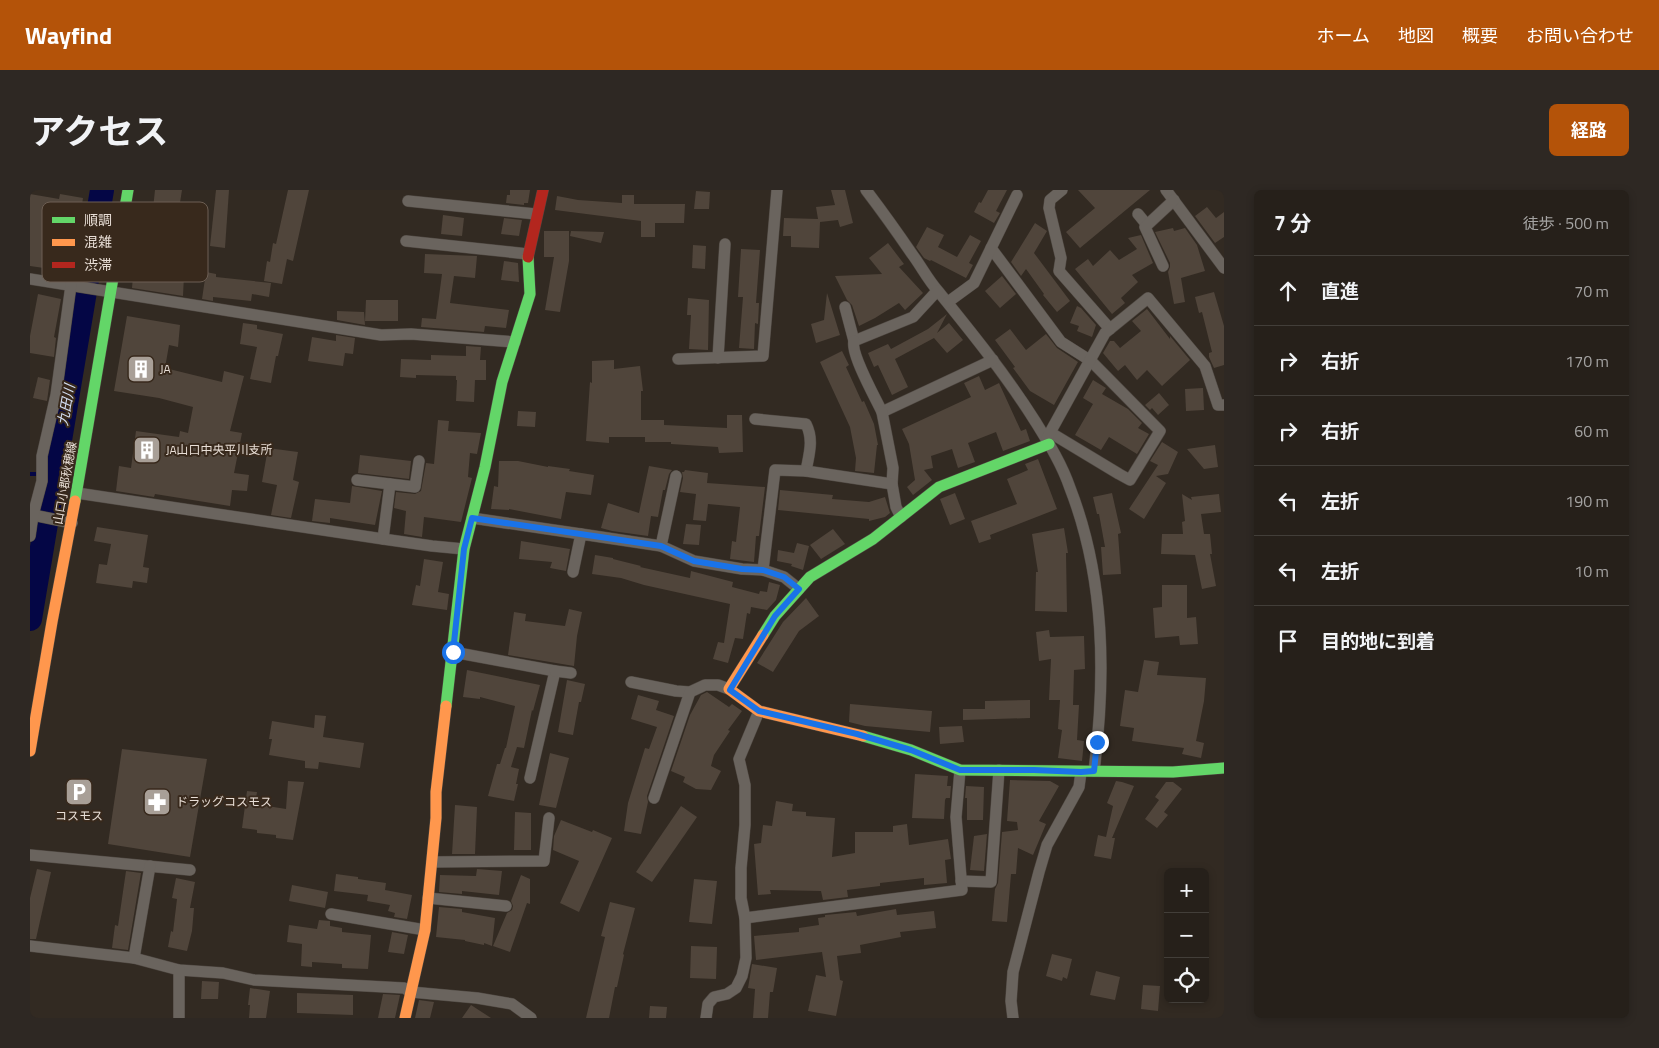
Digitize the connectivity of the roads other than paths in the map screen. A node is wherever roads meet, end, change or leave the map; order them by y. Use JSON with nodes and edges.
{"nodes":[{"id":1,"x":542,"y":190,"type":"edge"},
{"id":2,"x":777,"y":190,"type":"edge"},
{"id":3,"x":866,"y":190,"type":"edge"},
{"id":4,"x":1062,"y":190,"type":"edge"},
{"id":5,"x":1166,"y":190,"type":"edge"},
{"id":6,"x":1017,"y":195,"type":"dead end"},
{"id":7,"x":1174,"y":200,"type":"junction"},
{"id":8,"x":408,"y":201,"type":"dead end"},
{"id":9,"x":536,"y":214,"type":"junction"},
{"id":10,"x":1138,"y":214,"type":"dead end"},
{"id":11,"x":1147,"y":225,"type":"junction"},
{"id":12,"x":406,"y":241,"type":"dead end"},
{"id":13,"x":725,"y":244,"type":"dead end"},
{"id":14,"x":991,"y":248,"type":"junction"},
{"id":15,"x":528,"y":254,"type":"junction"},
{"id":16,"x":1163,"y":266,"type":"dead end"},
{"id":17,"x":1224,"y":268,"type":"edge"},
{"id":18,"x":49,"y":282,"type":"edge"},
{"id":19,"x":112,"y":282,"type":"edge"},
{"id":20,"x":74,"y":286,"type":"junction"},
{"id":21,"x":938,"y":291,"type":"junction"},
{"id":22,"x":110,"y":293,"type":"junction"},
{"id":23,"x":948,"y":302,"type":"junction"},
{"id":24,"x":845,"y":307,"type":"dead end"},
{"id":25,"x":1110,"y":329,"type":"junction"},
{"id":26,"x":854,"y":341,"type":"junction"},
{"id":27,"x":515,"y":342,"type":"junction"},
{"id":28,"x":718,"y":358,"type":"junction"},
{"id":29,"x":678,"y":359,"type":"dead end"},
{"id":30,"x":993,"y":360,"type":"junction"},
{"id":31,"x":1091,"y":361,"type":"junction"},
{"id":32,"x":1224,"y":405,"type":"edge"},
{"id":33,"x":882,"y":412,"type":"junction"},
{"id":34,"x":755,"y":418,"type":"dead end"},
{"id":35,"x":1049,"y":439,"type":"junction"},
{"id":36,"x":419,"y":461,"type":"dead end"},
{"id":37,"x":806,"y":471,"type":"junction"},
{"id":38,"x":676,"y":476,"type":"dead end"},
{"id":39,"x":357,"y":480,"type":"dead end"},
{"id":40,"x":390,"y":484,"type":"junction"},
{"id":41,"x":892,"y":484,"type":"junction"},
{"id":42,"x":77,"y":493,"type":"junction"},
{"id":43,"x":35,"y":516,"type":"junction"},
{"id":44,"x":901,"y":517,"type":"junction"},
{"id":45,"x":472,"y":518,"type":"junction"},
{"id":46,"x":72,"y":523,"type":"junction"},
{"id":47,"x":581,"y":534,"type":"junction"},
{"id":48,"x":30,"y":536,"type":"edge"},
{"id":49,"x":383,"y":539,"type":"junction"},
{"id":50,"x":661,"y":546,"type":"junction"},
{"id":51,"x":464,"y":549,"type":"junction"},
{"id":52,"x":763,"y":570,"type":"junction"},
{"id":53,"x":573,"y":572,"type":"dead end"},
{"id":54,"x":799,"y":589,"type":"junction"},
{"id":55,"x":453,"y":652,"type":"junction"},
{"id":56,"x":554,"y":671,"type":"junction"},
{"id":57,"x":572,"y":673,"type":"dead end"},
{"id":58,"x":631,"y":682,"type":"dead end"},
{"id":59,"x":730,"y":690,"type":"junction"},
{"id":60,"x":690,"y":692,"type":"junction"},
{"id":61,"x":759,"y":711,"type":"junction"},
{"id":62,"x":30,"y":751,"type":"edge"},
{"id":63,"x":1224,"y":768,"type":"edge"},
{"id":64,"x":960,"y":770,"type":"junction"},
{"id":65,"x":999,"y":770,"type":"junction"},
{"id":66,"x":1094,"y":771,"type":"junction"},
{"id":67,"x":1081,"y":772,"type":"junction"},
{"id":68,"x":530,"y":778,"type":"dead end"},
{"id":69,"x":654,"y":798,"type":"dead end"},
{"id":70,"x":549,"y":818,"type":"dead end"},
{"id":71,"x":30,"y":855,"type":"edge"},
{"id":72,"x":432,"y":862,"type":"junction"},
{"id":73,"x":150,"y":866,"type":"junction"},
{"id":74,"x":190,"y":870,"type":"dead end"},
{"id":75,"x":961,"y":881,"type":"junction"},
{"id":76,"x":428,"y":898,"type":"junction"},
{"id":77,"x":506,"y":906,"type":"dead end"},
{"id":78,"x":331,"y":914,"type":"dead end"},
{"id":79,"x":745,"y":918,"type":"junction"},
{"id":80,"x":425,"y":930,"type":"junction"},
{"id":81,"x":30,"y":946,"type":"edge"},
{"id":82,"x":134,"y":958,"type":"junction"},
{"id":83,"x":179,"y":970,"type":"junction"},
{"id":84,"x":411,"y":992,"type":"junction"},
{"id":85,"x":179,"y":1018,"type":"edge"},
{"id":86,"x":405,"y":1018,"type":"edge"},
{"id":87,"x":531,"y":1018,"type":"edge"},
{"id":88,"x":706,"y":1018,"type":"edge"},
{"id":89,"x":1013,"y":1018,"type":"edge"}],
"edges":[{"from":1,"to":9,"type":"street"},
{"from":2,"to":28,"type":"street"},
{"from":3,"to":21,"type":"street"},
{"from":4,"to":25,"type":"street"},
{"from":5,"to":7,"type":"street"},
{"from":6,"to":14,"type":"street"},
{"from":7,"to":11,"type":"street"},
{"from":7,"to":17,"type":"street"},
{"from":8,"to":9,"type":"street"},
{"from":9,"to":15,"type":"street"},
{"from":10,"to":11,"type":"street"},
{"from":11,"to":16,"type":"street"},
{"from":12,"to":15,"type":"street"},
{"from":13,"to":28,"type":"street"},
{"from":14,"to":23,"type":"street"},
{"from":14,"to":31,"type":"street"},
{"from":15,"to":27,"type":"street"},
{"from":18,"to":20,"type":"street"},
{"from":19,"to":22,"type":"street","name":"山口小郡秋穂線"},
{"from":20,"to":22,"type":"street"},
{"from":20,"to":43,"type":"street"},
{"from":21,"to":23,"type":"street"},
{"from":21,"to":26,"type":"street"},
{"from":22,"to":27,"type":"street"},
{"from":22,"to":42,"type":"street","name":"山口小郡秋穂線"},
{"from":23,"to":30,"type":"street"},
{"from":24,"to":26,"type":"street"},
{"from":25,"to":31,"type":"street"},
{"from":25,"to":32,"type":"street"},
{"from":26,"to":33,"type":"street"},
{"from":27,"to":45,"type":"street"},
{"from":28,"to":29,"type":"street"},
{"from":30,"to":33,"type":"street"},
{"from":30,"to":35,"type":"street"},
{"from":31,"to":35,"type":"street"},
{"from":31,"to":35,"type":"street"},
{"from":33,"to":41,"type":"street"},
{"from":34,"to":37,"type":"street"},
{"from":35,"to":44,"type":"street"},
{"from":35,"to":66,"type":"street"},
{"from":36,"to":40,"type":"street"},
{"from":37,"to":41,"type":"street"},
{"from":37,"to":52,"type":"street"},
{"from":38,"to":50,"type":"street"},
{"from":39,"to":40,"type":"street"},
{"from":40,"to":49,"type":"street"},
{"from":41,"to":44,"type":"street"},
{"from":42,"to":46,"type":"street","name":"山口小郡秋穂線"},
{"from":42,"to":49,"type":"street"},
{"from":43,"to":46,"type":"street"},
{"from":43,"to":48,"type":"street"},
{"from":44,"to":54,"type":"street"},
{"from":45,"to":47,"type":"street"},
{"from":45,"to":51,"type":"street"},
{"from":46,"to":62,"type":"street","name":"山口小郡秋穂線"},
{"from":47,"to":50,"type":"street"},
{"from":47,"to":53,"type":"street"},
{"from":49,"to":51,"type":"street"},
{"from":50,"to":52,"type":"street"},
{"from":51,"to":55,"type":"street"},
{"from":52,"to":54,"type":"street"},
{"from":54,"to":59,"type":"street"},
{"from":55,"to":56,"type":"street"},
{"from":55,"to":72,"type":"street"},
{"from":56,"to":57,"type":"street"},
{"from":56,"to":68,"type":"street"},
{"from":58,"to":60,"type":"street"},
{"from":59,"to":60,"type":"street"},
{"from":59,"to":61,"type":"street"},
{"from":60,"to":69,"type":"street"},
{"from":61,"to":64,"type":"street"},
{"from":61,"to":79,"type":"street"},
{"from":63,"to":66,"type":"street"},
{"from":64,"to":65,"type":"street"},
{"from":64,"to":75,"type":"street"},
{"from":65,"to":67,"type":"street"},
{"from":65,"to":75,"type":"street"},
{"from":66,"to":67,"type":"street"},
{"from":67,"to":89,"type":"street"},
{"from":70,"to":72,"type":"street"},
{"from":71,"to":73,"type":"street"},
{"from":72,"to":76,"type":"street"},
{"from":73,"to":74,"type":"street"},
{"from":73,"to":82,"type":"street"},
{"from":75,"to":79,"type":"street"},
{"from":76,"to":77,"type":"street"},
{"from":76,"to":80,"type":"street"},
{"from":78,"to":80,"type":"street"},
{"from":79,"to":88,"type":"street"},
{"from":80,"to":84,"type":"street"},
{"from":81,"to":82,"type":"street"},
{"from":82,"to":83,"type":"street"},
{"from":83,"to":84,"type":"street"},
{"from":83,"to":85,"type":"street"},
{"from":84,"to":86,"type":"street"},
{"from":84,"to":87,"type":"street"}]}
